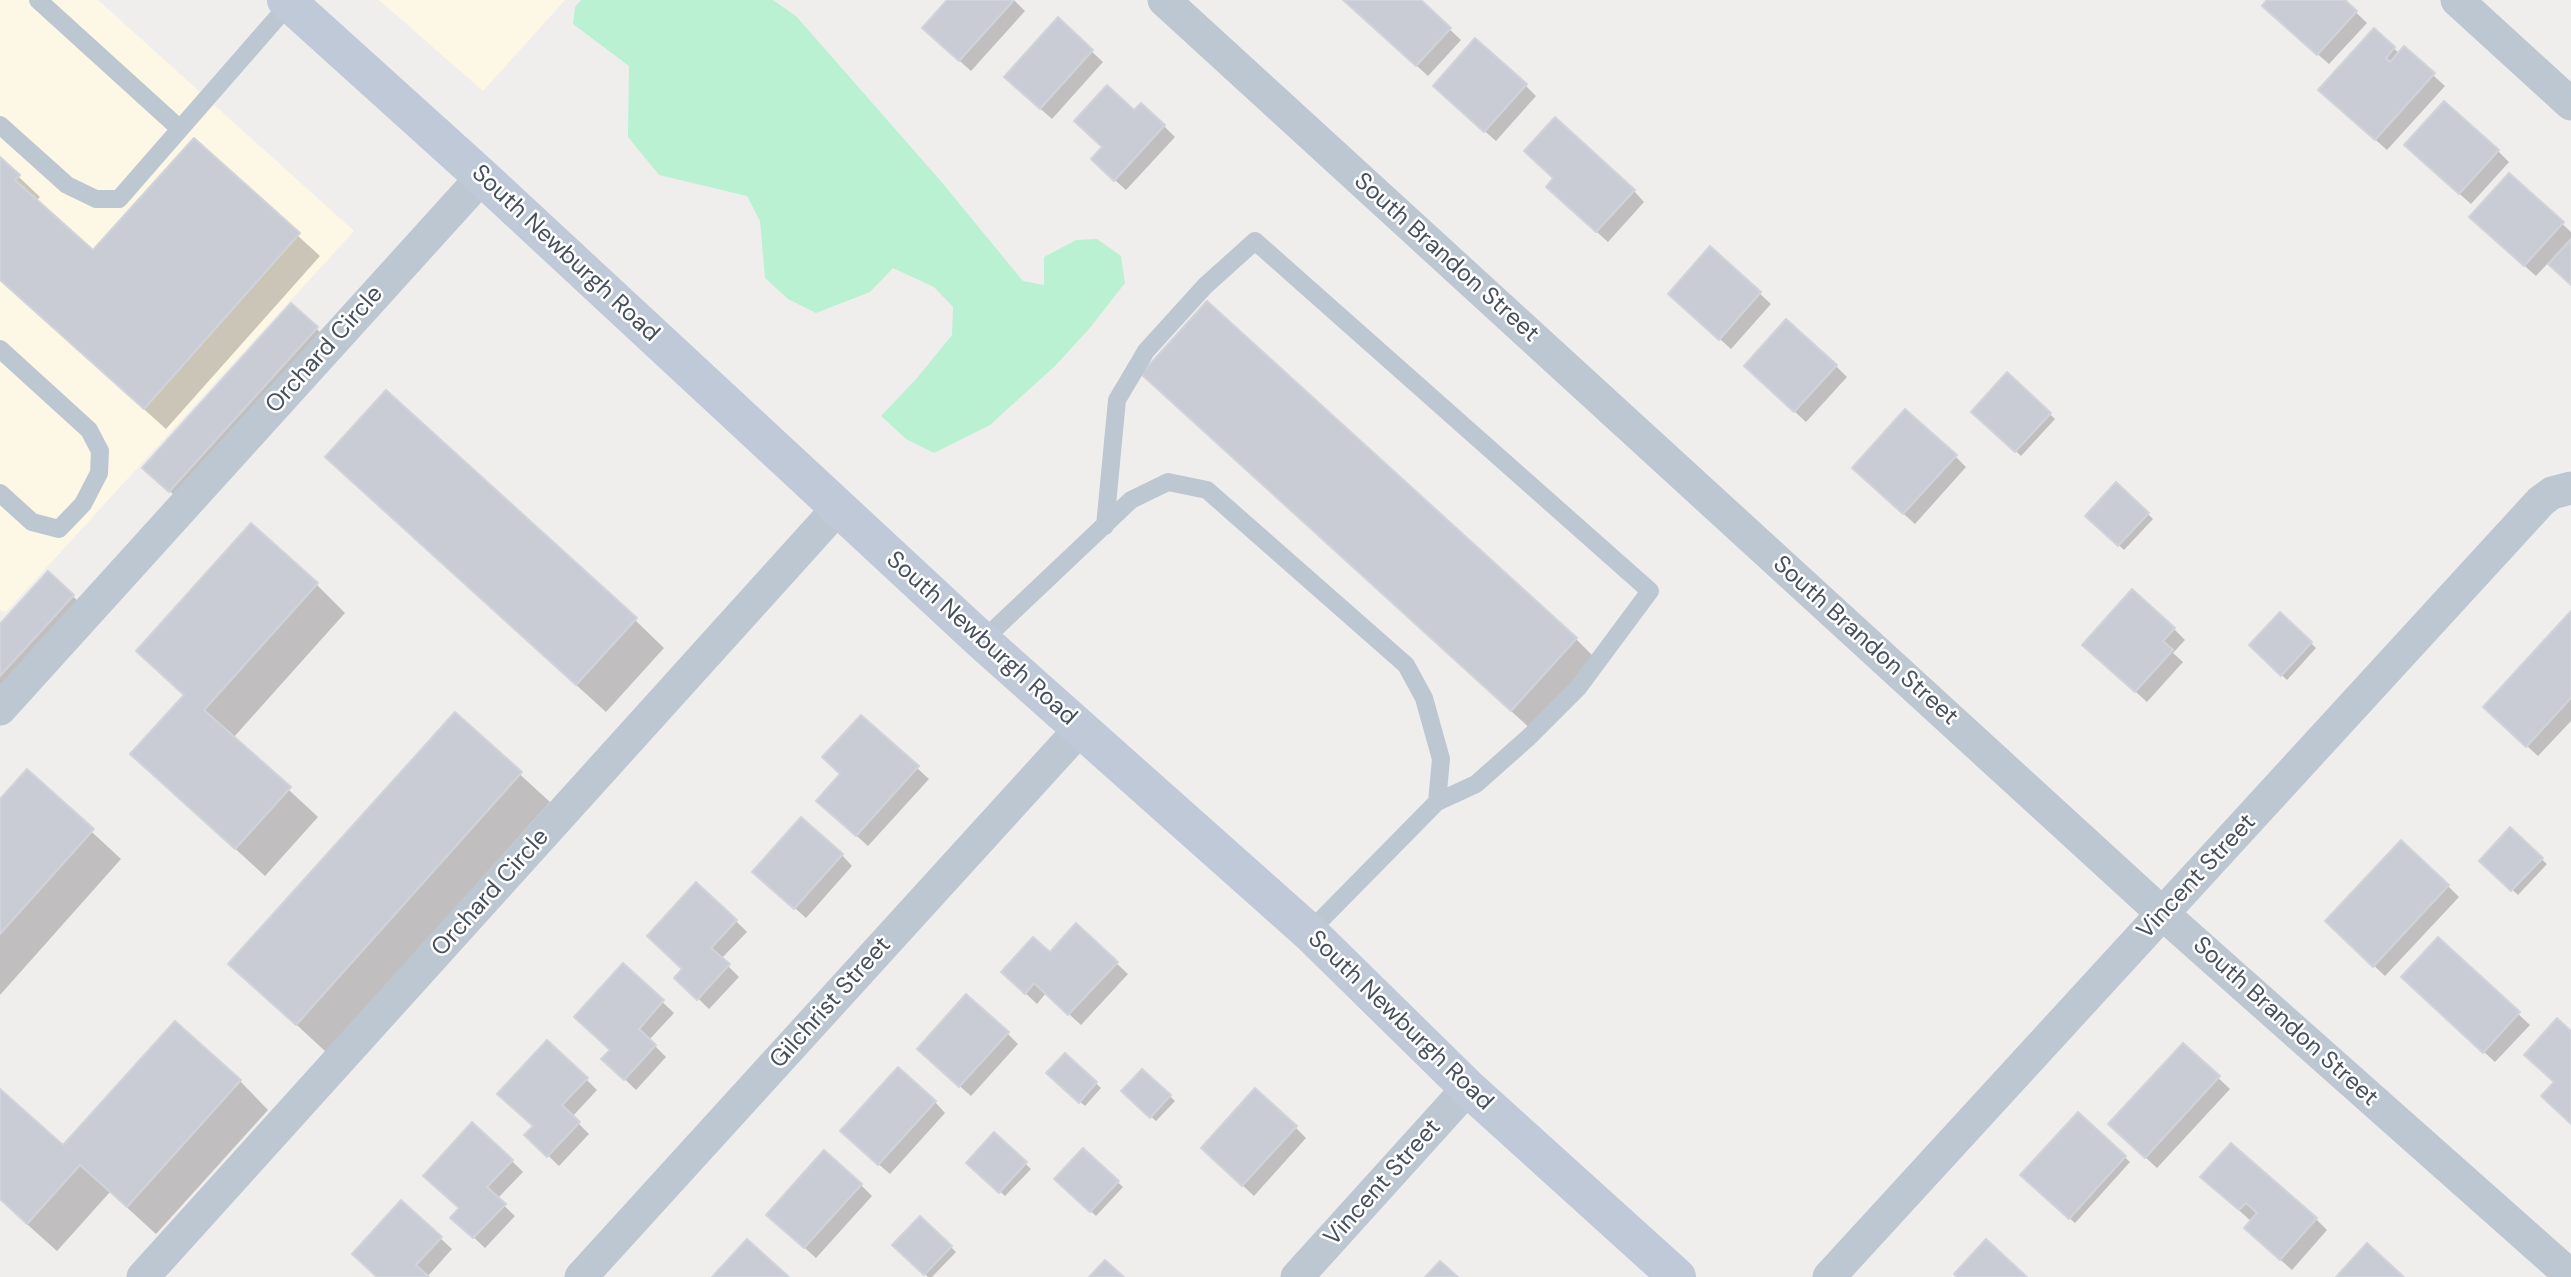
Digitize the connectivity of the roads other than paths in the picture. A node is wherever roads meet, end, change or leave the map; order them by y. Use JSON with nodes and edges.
{"nodes":[{"id":1,"x":38,"y":0,"type":"edge"},
{"id":2,"x":1164,"y":0,"type":"edge"},
{"id":3,"x":2457,"y":0,"type":"edge"},
{"id":4,"x":288,"y":2,"type":"edge"},
{"id":5,"x":2571,"y":104,"type":"edge"},
{"id":6,"x":0,"y":125,"type":"edge"},
{"id":7,"x":180,"y":129,"type":"junction"},
{"id":8,"x":482,"y":177,"type":"junction"},
{"id":9,"x":0,"y":349,"type":"edge"},
{"id":10,"x":2571,"y":488,"type":"edge"},
{"id":11,"x":0,"y":493,"type":"edge"},
{"id":12,"x":838,"y":509,"type":"junction"},
{"id":13,"x":1105,"y":526,"type":"junction"},
{"id":14,"x":982,"y":641,"type":"junction"},
{"id":15,"x":0,"y":709,"type":"edge"},
{"id":16,"x":1080,"y":729,"type":"junction"},
{"id":17,"x":1437,"y":802,"type":"junction"},
{"id":18,"x":2163,"y":914,"type":"junction"},
{"id":19,"x":1309,"y":932,"type":"junction"},
{"id":20,"x":1468,"y":1088,"type":"junction"},
{"id":21,"x":2571,"y":1276,"type":"edge"},
{"id":22,"x":143,"y":1277,"type":"edge"},
{"id":23,"x":582,"y":1277,"type":"edge"},
{"id":24,"x":1297,"y":1277,"type":"edge"},
{"id":25,"x":1677,"y":1277,"type":"edge"},
{"id":26,"x":1829,"y":1277,"type":"edge"}],
"edges":[{"from":1,"to":7,"type":"lane"},
{"from":2,"to":18,"type":"street","name":"South Brandon Street"},
{"from":3,"to":5,"type":"street"},
{"from":4,"to":7,"type":"lane"},
{"from":4,"to":8,"type":"main road","name":"South Newburgh Road"},
{"from":6,"to":7,"type":"lane"},
{"from":8,"to":12,"type":"main road","name":"South Newburgh Road"},
{"from":8,"to":15,"type":"street","name":"Orchard Circle"},
{"from":9,"to":11,"type":"lane"},
{"from":10,"to":18,"type":"street","name":"Vincent Street"},
{"from":12,"to":14,"type":"main road","name":"South Newburgh Road"},
{"from":12,"to":22,"type":"street","name":"Orchard Circle"},
{"from":13,"to":14,"type":"lane"},
{"from":13,"to":17,"type":"lane"},
{"from":13,"to":17,"type":"lane"},
{"from":14,"to":16,"type":"main road","name":"South Newburgh Road"},
{"from":16,"to":19,"type":"main road","name":"South Newburgh Road"},
{"from":16,"to":23,"type":"street","name":"Gilchrist Street"},
{"from":17,"to":19,"type":"lane"},
{"from":18,"to":21,"type":"street","name":"South Brandon Street"},
{"from":18,"to":26,"type":"street","name":"Vincent Street"},
{"from":19,"to":20,"type":"main road","name":"South Newburgh Road"},
{"from":20,"to":24,"type":"street","name":"Vincent Street"},
{"from":20,"to":25,"type":"main road","name":"South Newburgh Road"}]}
